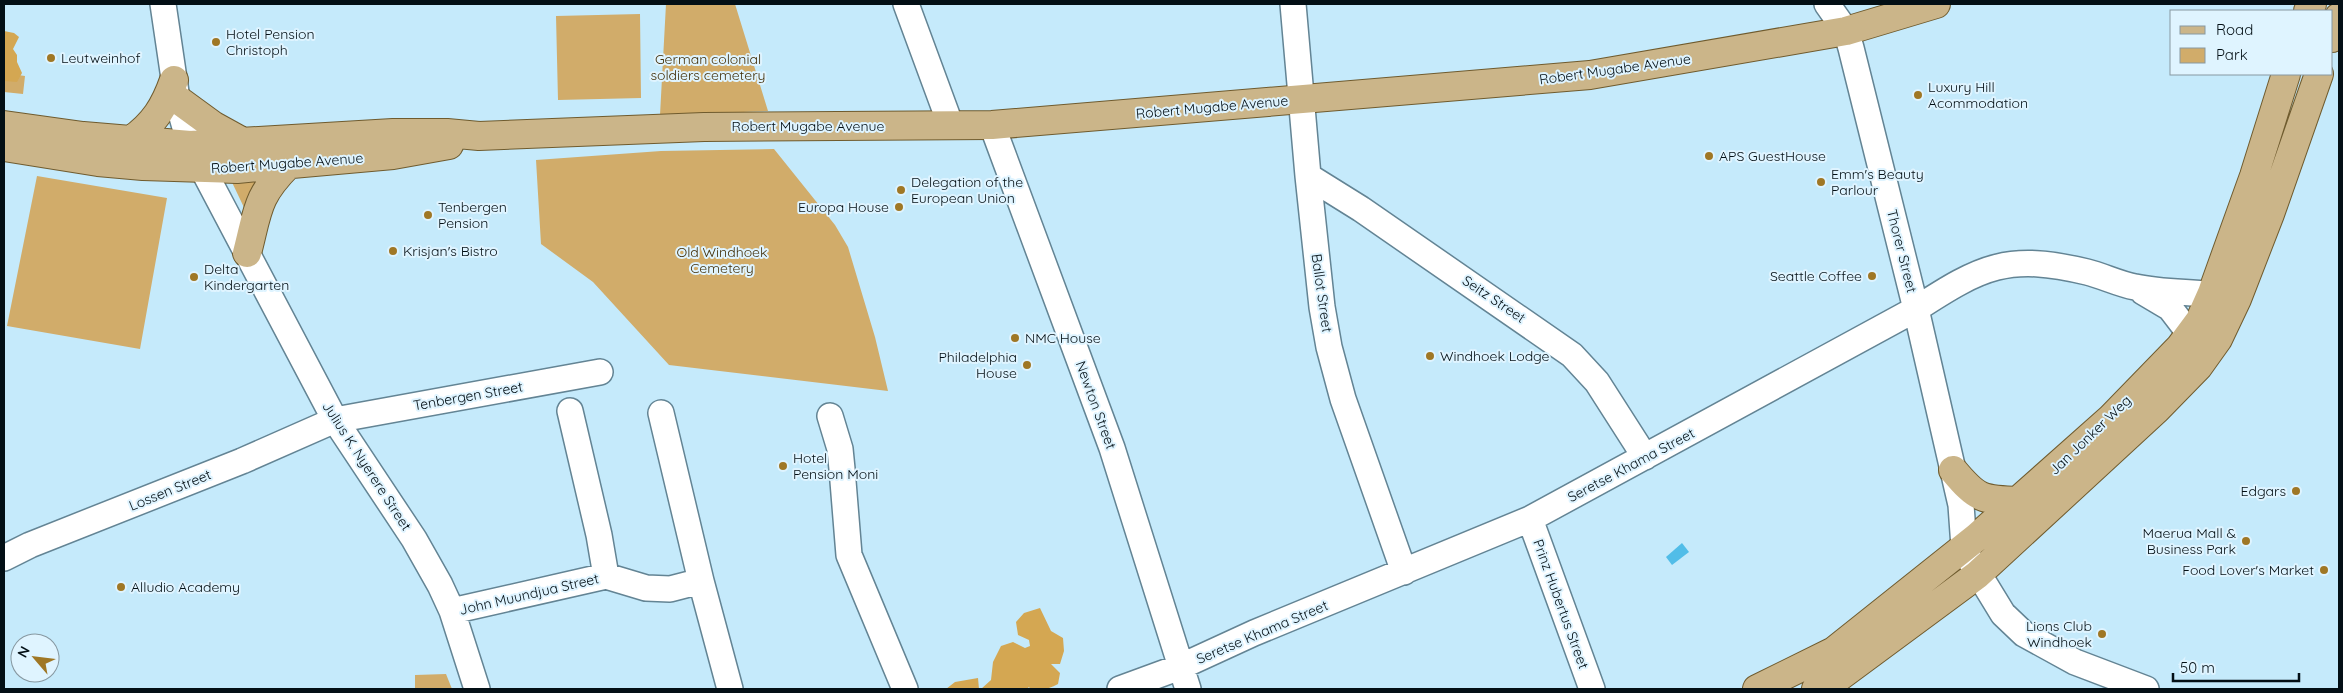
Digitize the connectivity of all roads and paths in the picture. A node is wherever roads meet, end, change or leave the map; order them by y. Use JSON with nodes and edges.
{"nodes":[{"id":1,"x":163,"y":4,"type":"edge"},
{"id":2,"x":906,"y":4,"type":"edge"},
{"id":3,"x":1294,"y":4,"type":"edge"},
{"id":4,"x":1827,"y":4,"type":"edge"},
{"id":5,"x":1936,"y":4,"type":"edge"},
{"id":6,"x":2339,"y":17,"type":"edge"},
{"id":7,"x":1846,"y":31,"type":"junction"},
{"id":8,"x":2333,"y":35,"type":"edge"},
{"id":9,"x":2286,"y":75,"type":"edge"},
{"id":10,"x":2319,"y":75,"type":"edge"},
{"id":11,"x":175,"y":89,"type":"junction"},
{"id":12,"x":1300,"y":99,"type":"junction"},
{"id":13,"x":4,"y":125,"type":"edge"},
{"id":14,"x":992,"y":125,"type":"junction"},
{"id":15,"x":951,"y":126,"type":"junction"},
{"id":16,"x":479,"y":136,"type":"junction"},
{"id":17,"x":131,"y":140,"type":"junction"},
{"id":18,"x":243,"y":142,"type":"junction"},
{"id":19,"x":4,"y":147,"type":"edge"},
{"id":20,"x":196,"y":157,"type":"junction"},
{"id":21,"x":288,"y":165,"type":"junction"},
{"id":22,"x":1308,"y":176,"type":"junction"},
{"id":23,"x":248,"y":253,"type":"junction"},
{"id":24,"x":2134,"y":287,"type":"junction"},
{"id":25,"x":2225,"y":296,"type":"junction"},
{"id":26,"x":1916,"y":309,"type":"junction"},
{"id":27,"x":2195,"y":326,"type":"junction"},
{"id":28,"x":2224,"y":327,"type":"junction"},
{"id":29,"x":600,"y":372,"type":"dead end"},
{"id":30,"x":570,"y":411,"type":"dead end"},
{"id":31,"x":661,"y":413,"type":"dead end"},
{"id":32,"x":830,"y":416,"type":"dead end"},
{"id":33,"x":335,"y":420,"type":"junction"},
{"id":34,"x":1645,"y":457,"type":"junction"},
{"id":35,"x":1953,"y":470,"type":"junction"},
{"id":36,"x":2020,"y":501,"type":"junction"},
{"id":37,"x":1530,"y":520,"type":"junction"},
{"id":38,"x":1971,"y":542,"type":"junction"},
{"id":39,"x":4,"y":558,"type":"edge"},
{"id":40,"x":1983,"y":571,"type":"junction"},
{"id":41,"x":1404,"y":572,"type":"junction"},
{"id":42,"x":606,"y":576,"type":"junction"},
{"id":43,"x":701,"y":582,"type":"junction"},
{"id":44,"x":452,"y":611,"type":"junction"},
{"id":45,"x":1184,"y":678,"type":"edge"},
{"id":46,"x":477,"y":689,"type":"edge"},
{"id":47,"x":730,"y":689,"type":"edge"},
{"id":48,"x":905,"y":689,"type":"edge"},
{"id":49,"x":1120,"y":689,"type":"edge"},
{"id":50,"x":1592,"y":689,"type":"edge"},
{"id":51,"x":1757,"y":689,"type":"edge"},
{"id":52,"x":1816,"y":689,"type":"edge"},
{"id":53,"x":2146,"y":689,"type":"edge"}],
"edges":[{"from":1,"to":11,"type":"street","name":"Julius K. Nyerere Street"},
{"from":2,"to":15,"type":"street"},
{"from":3,"to":12,"type":"street","name":"Ballot Street"},
{"from":4,"to":7,"type":"street","name":"Thorer Street"},
{"from":5,"to":7,"type":"main road","name":"Robert Mugabe Avenue"},
{"from":6,"to":8,"type":"main road"},
{"from":7,"to":12,"type":"main road","name":"Robert Mugabe Avenue"},
{"from":7,"to":26,"type":"street","name":"Thorer Street"},
{"from":9,"to":25,"type":"main road","name":"Jan Jonker Weg"},
{"from":10,"to":25,"type":"main road","name":"Jan Jonker Weg"},
{"from":11,"to":17,"type":"main road"},
{"from":11,"to":18,"type":"main road"},
{"from":11,"to":20,"type":"street","name":"Julius K. Nyerere Street"},
{"from":12,"to":14,"type":"main road","name":"Robert Mugabe Avenue"},
{"from":12,"to":22,"type":"street","name":"Ballot Street"},
{"from":13,"to":17,"type":"main road","name":"Robert Mugabe Avenue"},
{"from":14,"to":15,"type":"main road","name":"Robert Mugabe Avenue"},
{"from":14,"to":45,"type":"street","name":"Newton Street"},
{"from":15,"to":16,"type":"main road","name":"Robert Mugabe Avenue"},
{"from":16,"to":18,"type":"main road","name":"Robert Mugabe Avenue"},
{"from":16,"to":21,"type":"main road","name":"Robert Mugabe Avenue"},
{"from":17,"to":20,"type":"main road","name":"Robert Mugabe Avenue"},
{"from":18,"to":20,"type":"main road","name":"Robert Mugabe Avenue"},
{"from":19,"to":20,"type":"main road","name":"Robert Mugabe Avenue"},
{"from":20,"to":21,"type":"main road","name":"Robert Mugabe Avenue"},
{"from":20,"to":23,"type":"street","name":"Julius K. Nyerere Street"},
{"from":21,"to":23,"type":"main road"},
{"from":22,"to":34,"type":"street","name":"Seitz Street"},
{"from":22,"to":41,"type":"street","name":"Ballot Street"},
{"from":23,"to":33,"type":"street","name":"Julius K. Nyerere Street"},
{"from":24,"to":25,"type":"street","name":"Seretse Khama Street"},
{"from":24,"to":26,"type":"street","name":"Seretse Khama Street"},
{"from":24,"to":27,"type":"street","name":"Seretse Khama Street"},
{"from":25,"to":27,"type":"main road","name":"Jan Jonker Weg"},
{"from":25,"to":28,"type":"main road","name":"Jan Jonker Weg"},
{"from":26,"to":34,"type":"street","name":"Seretse Khama Street"},
{"from":26,"to":35,"type":"street","name":"Thorer Street"},
{"from":27,"to":28,"type":"street"},
{"from":27,"to":36,"type":"main road","name":"Jan Jonker Weg"},
{"from":28,"to":40,"type":"main road","name":"Jan Jonker Weg"},
{"from":29,"to":33,"type":"street","name":"Tenbergen Street"},
{"from":30,"to":42,"type":"street"},
{"from":31,"to":43,"type":"street"},
{"from":32,"to":48,"type":"street"},
{"from":33,"to":39,"type":"street","name":"Lossen Street"},
{"from":33,"to":44,"type":"street","name":"Julius K. Nyerere Street"},
{"from":34,"to":37,"type":"street","name":"Seretse Khama Street"},
{"from":35,"to":36,"type":"main road"},
{"from":35,"to":38,"type":"street","name":"Thorer Street"},
{"from":36,"to":38,"type":"main road","name":"Jan Jonker Weg"},
{"from":37,"to":41,"type":"street","name":"Seretse Khama Street"},
{"from":37,"to":50,"type":"street","name":"Prinz Hubertus Street"},
{"from":38,"to":40,"type":"street","name":"Thorer Street"},
{"from":38,"to":51,"type":"main road","name":"Jan Jonker Weg"},
{"from":40,"to":52,"type":"main road","name":"Jan Jonker Weg"},
{"from":40,"to":53,"type":"street","name":"Thorer Street"},
{"from":41,"to":45,"type":"street","name":"Seretse Khama Street"},
{"from":42,"to":43,"type":"street"},
{"from":42,"to":44,"type":"street","name":"John Muundjua Street"},
{"from":43,"to":47,"type":"street"},
{"from":44,"to":46,"type":"street","name":"Julius K. Nyerere Street"},
{"from":45,"to":49,"type":"street","name":"Seretse Khama Street"}]}
